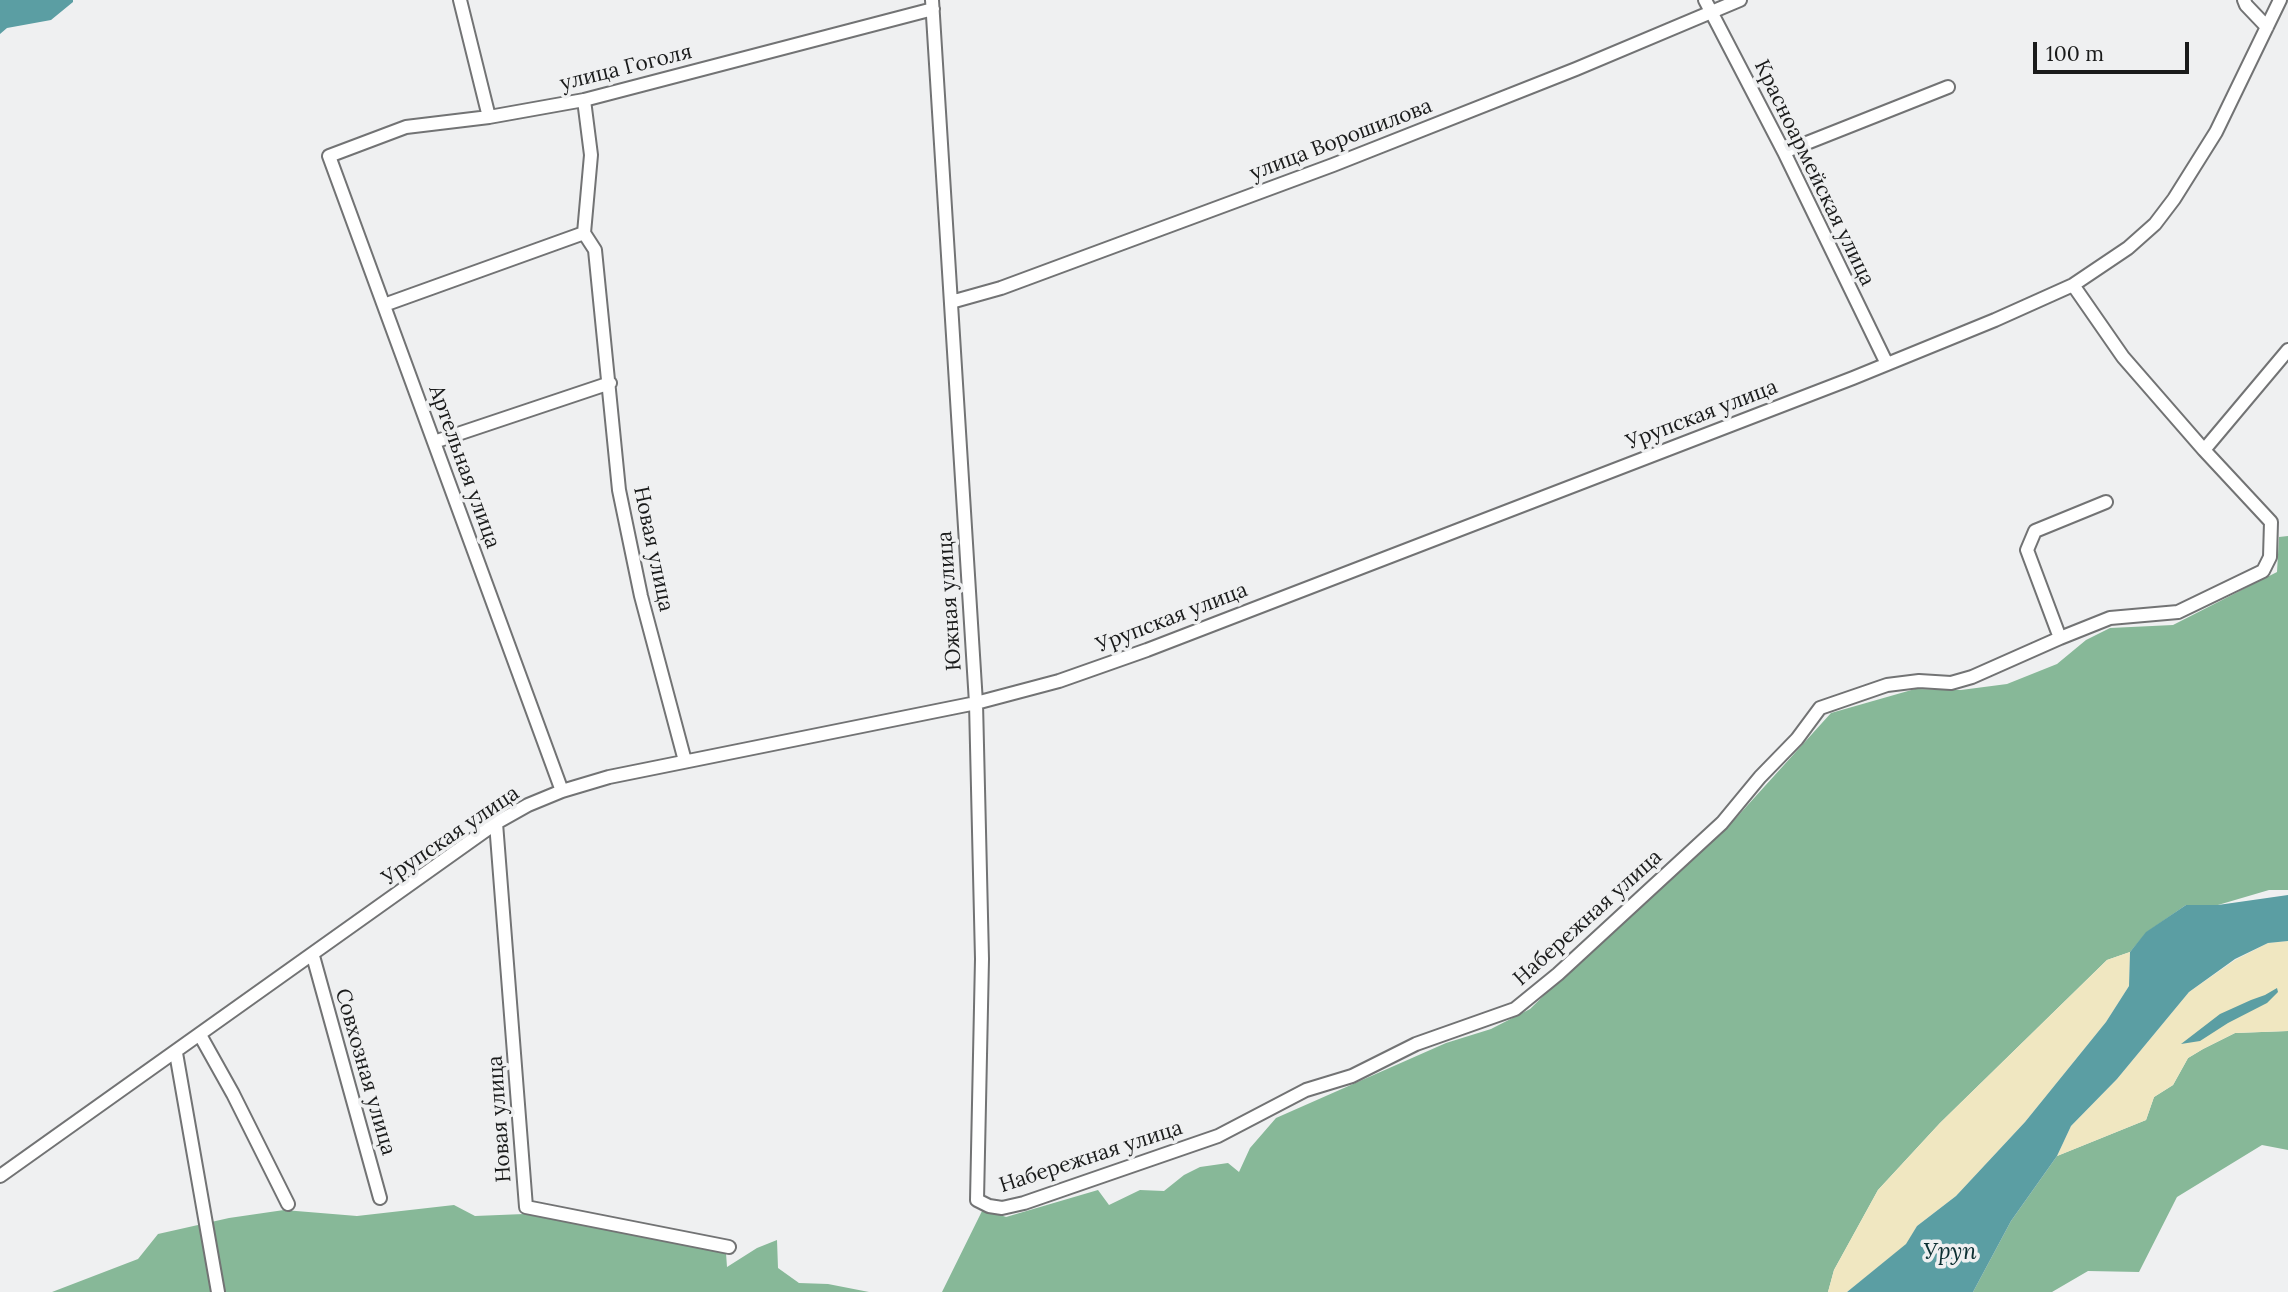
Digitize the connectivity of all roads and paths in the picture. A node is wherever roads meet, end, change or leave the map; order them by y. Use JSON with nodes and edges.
{"nodes":[{"id":1,"x":460,"y":0,"type":"edge"},
{"id":2,"x":1740,"y":0,"type":"edge"},
{"id":3,"x":2244,"y":0,"type":"edge"},
{"id":4,"x":2280,"y":0,"type":"edge"},
{"id":5,"x":933,"y":4,"type":"edge"},
{"id":6,"x":1708,"y":6,"type":"edge"},
{"id":7,"x":2267,"y":27,"type":"junction"},
{"id":8,"x":1948,"y":87,"type":"dead end"},
{"id":9,"x":584,"y":100,"type":"junction"},
{"id":10,"x":489,"y":117,"type":"junction"},
{"id":11,"x":1784,"y":152,"type":"junction"},
{"id":12,"x":329,"y":156,"type":"joint"},
{"id":13,"x":584,"y":233,"type":"junction"},
{"id":14,"x":2073,"y":285,"type":"junction"},
{"id":15,"x":951,"y":302,"type":"junction"},
{"id":16,"x":384,"y":305,"type":"junction"},
{"id":17,"x":2288,"y":350,"type":"edge"},
{"id":18,"x":1887,"y":365,"type":"junction"},
{"id":19,"x":610,"y":383,"type":"junction"},
{"id":20,"x":434,"y":442,"type":"junction"},
{"id":21,"x":2204,"y":450,"type":"junction"},
{"id":22,"x":2106,"y":502,"type":"dead end"},
{"id":23,"x":2060,"y":638,"type":"junction"},
{"id":24,"x":976,"y":703,"type":"junction"},
{"id":25,"x":685,"y":761,"type":"junction"},
{"id":26,"x":562,"y":790,"type":"junction"},
{"id":27,"x":496,"y":823,"type":"junction"},
{"id":28,"x":313,"y":956,"type":"junction"},
{"id":29,"x":200,"y":1035,"type":"junction"},
{"id":30,"x":176,"y":1053,"type":"junction"},
{"id":31,"x":0,"y":1177,"type":"edge"},
{"id":32,"x":380,"y":1198,"type":"dead end"},
{"id":33,"x":977,"y":1200,"type":"joint"},
{"id":34,"x":288,"y":1204,"type":"dead end"},
{"id":35,"x":729,"y":1247,"type":"dead end"},
{"id":36,"x":218,"y":1292,"type":"edge"}],
"edges":[{"from":1,"to":10,"type":"street"},
{"from":2,"to":6,"type":"street","name":"улица Ворошилова"},
{"from":3,"to":7,"type":"street"},
{"from":4,"to":7,"type":"street","name":"Урупская улица"},
{"from":5,"to":9,"type":"street","name":"улица Гоголя"},
{"from":5,"to":15,"type":"street","name":"Южная улица"},
{"from":6,"to":11,"type":"street","name":"Красноармейская улица"},
{"from":6,"to":15,"type":"street","name":"улица Ворошилова"},
{"from":7,"to":14,"type":"street","name":"Урупская улица"},
{"from":8,"to":11,"type":"street"},
{"from":9,"to":10,"type":"street","name":"улица Гоголя"},
{"from":9,"to":13,"type":"street","name":"Новая улица"},
{"from":10,"to":12,"type":"street","name":"улица Гоголя"},
{"from":11,"to":18,"type":"street","name":"Красноармейская улица"},
{"from":12,"to":16,"type":"street","name":"Артельная улица"},
{"from":13,"to":16,"type":"street"},
{"from":13,"to":19,"type":"street","name":"Новая улица"},
{"from":14,"to":18,"type":"street","name":"Урупская улица"},
{"from":14,"to":21,"type":"street"},
{"from":15,"to":24,"type":"street","name":"Южная улица"},
{"from":16,"to":20,"type":"street","name":"Артельная улица"},
{"from":17,"to":21,"type":"street"},
{"from":18,"to":24,"type":"street","name":"Урупская улица"},
{"from":19,"to":20,"type":"street"},
{"from":19,"to":25,"type":"street","name":"Новая улица"},
{"from":20,"to":26,"type":"street","name":"Артельная улица"},
{"from":21,"to":23,"type":"street","name":"Набережная улица"},
{"from":22,"to":23,"type":"street"},
{"from":23,"to":33,"type":"street","name":"Набережная улица"},
{"from":24,"to":25,"type":"street","name":"Урупская улица"},
{"from":24,"to":33,"type":"street","name":"Южная улица"},
{"from":25,"to":26,"type":"street","name":"Урупская улица"},
{"from":26,"to":27,"type":"street","name":"Урупская улица"},
{"from":27,"to":28,"type":"street","name":"Урупская улица"},
{"from":27,"to":35,"type":"street","name":"Новая улица"},
{"from":28,"to":29,"type":"street","name":"Урупская улица"},
{"from":28,"to":32,"type":"street","name":"Совхозная улица"},
{"from":29,"to":30,"type":"street","name":"Урупская улица"},
{"from":29,"to":34,"type":"street"},
{"from":30,"to":31,"type":"street","name":"Урупская улица"},
{"from":30,"to":36,"type":"street"}]}
